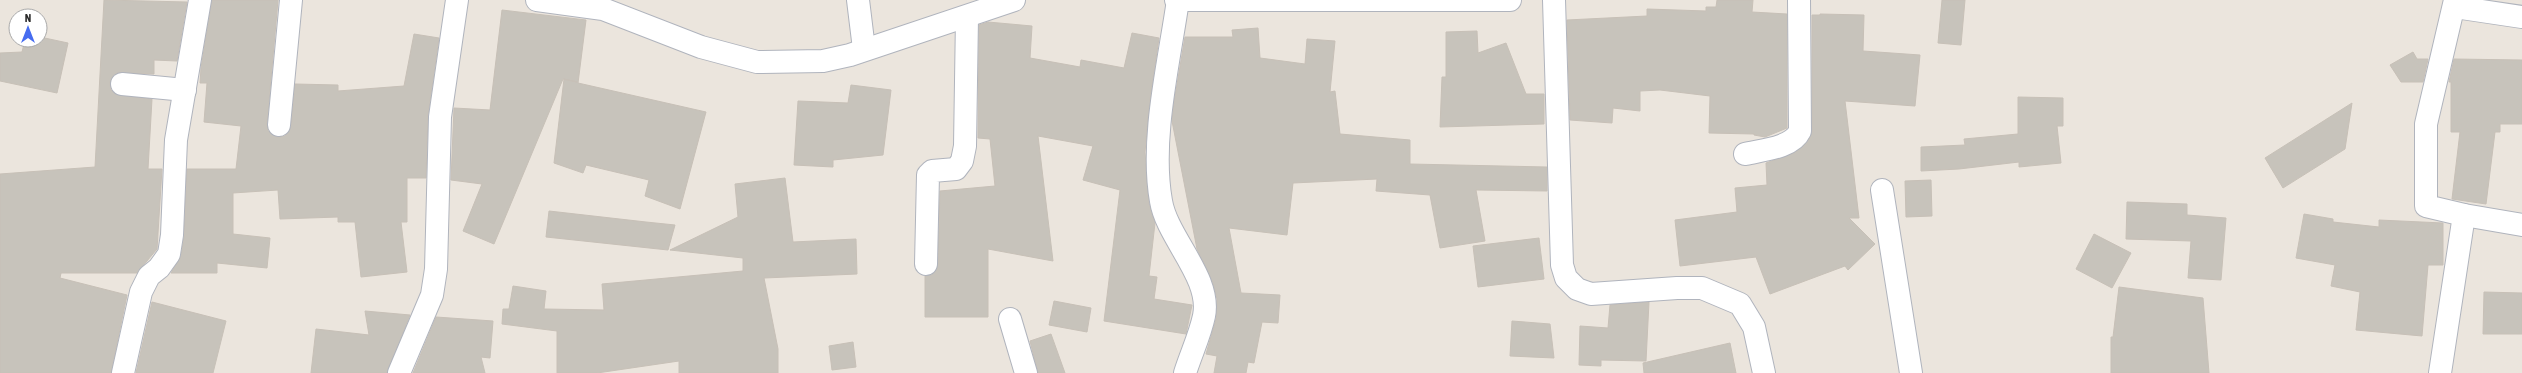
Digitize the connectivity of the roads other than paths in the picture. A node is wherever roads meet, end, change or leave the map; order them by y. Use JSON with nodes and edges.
{"nodes":[{"id":1,"x":200,"y":0,"type":"edge"},
{"id":2,"x":291,"y":0,"type":"edge"},
{"id":3,"x":457,"y":0,"type":"edge"},
{"id":4,"x":537,"y":0,"type":"edge"},
{"id":5,"x":858,"y":0,"type":"edge"},
{"id":6,"x":1014,"y":0,"type":"edge"},
{"id":7,"x":1178,"y":0,"type":"edge"},
{"id":8,"x":1510,"y":0,"type":"edge"},
{"id":9,"x":1554,"y":0,"type":"edge"},
{"id":10,"x":1799,"y":0,"type":"edge"},
{"id":11,"x":2455,"y":4,"type":"edge"},
{"id":12,"x":967,"y":17,"type":"junction"},
{"id":13,"x":2522,"y":17,"type":"edge"},
{"id":14,"x":864,"y":49,"type":"junction"},
{"id":15,"x":122,"y":84,"type":"dead end"},
{"id":16,"x":185,"y":90,"type":"junction"},
{"id":17,"x":279,"y":125,"type":"dead end"},
{"id":18,"x":1745,"y":154,"type":"dead end"},
{"id":19,"x":1882,"y":190,"type":"dead end"},
{"id":20,"x":2464,"y":215,"type":"junction"},
{"id":21,"x":2522,"y":225,"type":"edge"},
{"id":22,"x":926,"y":264,"type":"dead end"},
{"id":23,"x":1010,"y":319,"type":"dead end"},
{"id":24,"x":123,"y":373,"type":"edge"},
{"id":25,"x":399,"y":373,"type":"edge"},
{"id":26,"x":1026,"y":373,"type":"edge"},
{"id":27,"x":1185,"y":373,"type":"edge"},
{"id":28,"x":1764,"y":373,"type":"edge"},
{"id":29,"x":1911,"y":373,"type":"edge"},
{"id":30,"x":2440,"y":373,"type":"edge"}],
"edges":[{"from":1,"to":16,"type":"street"},
{"from":2,"to":17,"type":"street"},
{"from":3,"to":25,"type":"street"},
{"from":4,"to":14,"type":"street"},
{"from":5,"to":14,"type":"street"},
{"from":6,"to":12,"type":"street"},
{"from":7,"to":8,"type":"street"},
{"from":7,"to":27,"type":"street"},
{"from":9,"to":28,"type":"street"},
{"from":10,"to":18,"type":"street"},
{"from":11,"to":13,"type":"street"},
{"from":11,"to":20,"type":"street"},
{"from":12,"to":14,"type":"street"},
{"from":12,"to":22,"type":"street"},
{"from":15,"to":16,"type":"street"},
{"from":16,"to":24,"type":"street"},
{"from":19,"to":29,"type":"street"},
{"from":20,"to":21,"type":"street"},
{"from":20,"to":30,"type":"street"},
{"from":23,"to":26,"type":"street"}]}
